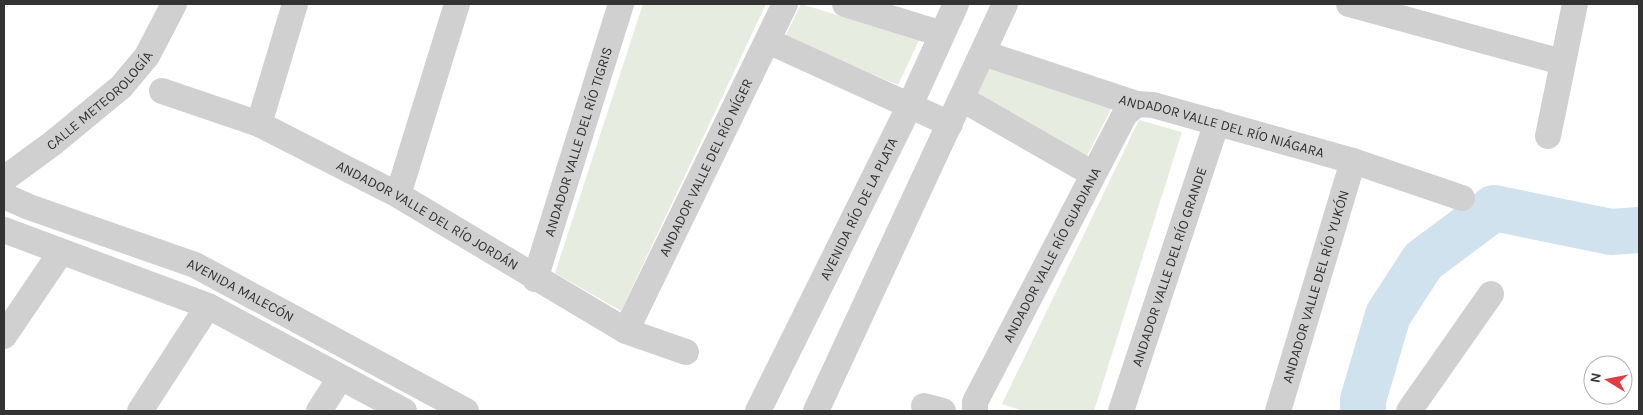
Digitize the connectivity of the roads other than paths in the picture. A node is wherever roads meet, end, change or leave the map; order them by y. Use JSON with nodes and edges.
{"nodes":[{"id":1,"x":174,"y":4,"type":"edge"},
{"id":2,"x":295,"y":4,"type":"edge"},
{"id":3,"x":457,"y":4,"type":"edge"},
{"id":4,"x":621,"y":4,"type":"edge"},
{"id":5,"x":786,"y":4,"type":"edge"},
{"id":6,"x":845,"y":4,"type":"edge"},
{"id":7,"x":956,"y":4,"type":"edge"},
{"id":8,"x":1005,"y":4,"type":"edge"},
{"id":9,"x":1349,"y":4,"type":"edge"},
{"id":10,"x":1575,"y":4,"type":"edge"},
{"id":11,"x":1418,"y":13,"type":"edge"},
{"id":12,"x":942,"y":34,"type":"junction"},
{"id":13,"x":768,"y":41,"type":"junction"},
{"id":14,"x":983,"y":53,"type":"junction"},
{"id":15,"x":1562,"y":62,"type":"junction"},
{"id":16,"x":162,"y":92,"type":"dead end"},
{"id":17,"x":962,"y":99,"type":"junction"},
{"id":18,"x":1137,"y":104,"type":"junction"},
{"id":19,"x":910,"y":105,"type":"junction"},
{"id":20,"x":1217,"y":122,"type":"junction"},
{"id":21,"x":259,"y":124,"type":"junction"},
{"id":22,"x":950,"y":124,"type":"junction"},
{"id":23,"x":1548,"y":136,"type":"dead end"},
{"id":24,"x":1353,"y":161,"type":"junction"},
{"id":25,"x":1092,"y":174,"type":"junction"},
{"id":26,"x":4,"y":179,"type":"edge"},
{"id":27,"x":398,"y":195,"type":"junction"},
{"id":28,"x":4,"y":196,"type":"edge"},
{"id":29,"x":1462,"y":198,"type":"dead end"},
{"id":30,"x":4,"y":230,"type":"edge"},
{"id":31,"x":61,"y":252,"type":"junction"},
{"id":32,"x":535,"y":279,"type":"junction"},
{"id":33,"x":1491,"y":294,"type":"dead end"},
{"id":34,"x":208,"y":306,"type":"junction"},
{"id":35,"x":626,"y":331,"type":"junction"},
{"id":36,"x":4,"y":336,"type":"edge"},
{"id":37,"x":686,"y":352,"type":"dead end"},
{"id":38,"x":340,"y":378,"type":"junction"},
{"id":39,"x":140,"y":411,"type":"edge"},
{"id":40,"x":319,"y":411,"type":"edge"},
{"id":41,"x":404,"y":411,"type":"edge"},
{"id":42,"x":466,"y":411,"type":"edge"},
{"id":43,"x":758,"y":411,"type":"edge"},
{"id":44,"x":816,"y":411,"type":"edge"},
{"id":45,"x":975,"y":411,"type":"edge"},
{"id":46,"x":1120,"y":411,"type":"edge"},
{"id":47,"x":1278,"y":411,"type":"edge"},
{"id":48,"x":1409,"y":411,"type":"edge"}],
"edges":[{"from":1,"to":26,"type":"street","name":"CALLE METEOROLOGÍA"},
{"from":2,"to":21,"type":"street"},
{"from":3,"to":27,"type":"street"},
{"from":4,"to":32,"type":"street","name":"ANDADOR VALLE DEL RÍO TIGRIS"},
{"from":5,"to":13,"type":"street","name":"ANDADOR VALLE DEL RÍO NÍGER"},
{"from":6,"to":12,"type":"street"},
{"from":7,"to":12,"type":"street","name":"AVENIDA RÍO DE LA PLATA"},
{"from":8,"to":14,"type":"street"},
{"from":9,"to":11,"type":"street"},
{"from":10,"to":15,"type":"street"},
{"from":11,"to":15,"type":"street"},
{"from":12,"to":19,"type":"street","name":"AVENIDA RÍO DE LA PLATA"},
{"from":13,"to":19,"type":"street"},
{"from":13,"to":35,"type":"street","name":"ANDADOR VALLE DEL RÍO NÍGER"},
{"from":14,"to":17,"type":"street"},
{"from":14,"to":18,"type":"street","name":"ANDADOR VALLE DEL RÍO NIÁGARA"},
{"from":15,"to":23,"type":"street"},
{"from":16,"to":21,"type":"street","name":"ANDADOR VALLE DEL RÍO JORDÁN"},
{"from":17,"to":22,"type":"street"},
{"from":17,"to":25,"type":"street"},
{"from":18,"to":20,"type":"street","name":"ANDADOR VALLE DEL RÍO NIÁGARA"},
{"from":18,"to":25,"type":"street","name":"ANDADOR VALLE RÍO GUADIANA"},
{"from":19,"to":22,"type":"street"},
{"from":19,"to":43,"type":"street","name":"AVENIDA RÍO DE LA PLATA"},
{"from":20,"to":24,"type":"street","name":"ANDADOR VALLE DEL RÍO NIÁGARA"},
{"from":20,"to":46,"type":"street","name":"ANDADOR VALLE DEL RÍO GRANDE"},
{"from":21,"to":27,"type":"street","name":"ANDADOR VALLE DEL RÍO JORDÁN"},
{"from":22,"to":44,"type":"street"},
{"from":24,"to":29,"type":"street","name":"ANDADOR VALLE DEL RÍO NIÁGARA"},
{"from":24,"to":47,"type":"street","name":"ANDADOR VALLE DEL RÍO YUKÓN"},
{"from":25,"to":45,"type":"street","name":"ANDADOR VALLE RÍO GUADIANA"},
{"from":27,"to":32,"type":"street","name":"ANDADOR VALLE DEL RÍO JORDÁN"},
{"from":28,"to":42,"type":"street","name":"AVENIDA MALECÓN"},
{"from":30,"to":31,"type":"street","name":"AVENIDA MALECÓN"},
{"from":31,"to":34,"type":"street","name":"AVENIDA MALECÓN"},
{"from":31,"to":36,"type":"street"},
{"from":32,"to":35,"type":"street","name":"ANDADOR VALLE DEL RÍO JORDÁN"},
{"from":33,"to":48,"type":"street"},
{"from":34,"to":38,"type":"street","name":"AVENIDA MALECÓN"},
{"from":34,"to":39,"type":"street"},
{"from":35,"to":37,"type":"street","name":"ANDADOR VALLE DEL RÍO JORDÁN"},
{"from":38,"to":40,"type":"street"},
{"from":38,"to":41,"type":"street","name":"AVENIDA MALECÓN"}]}
